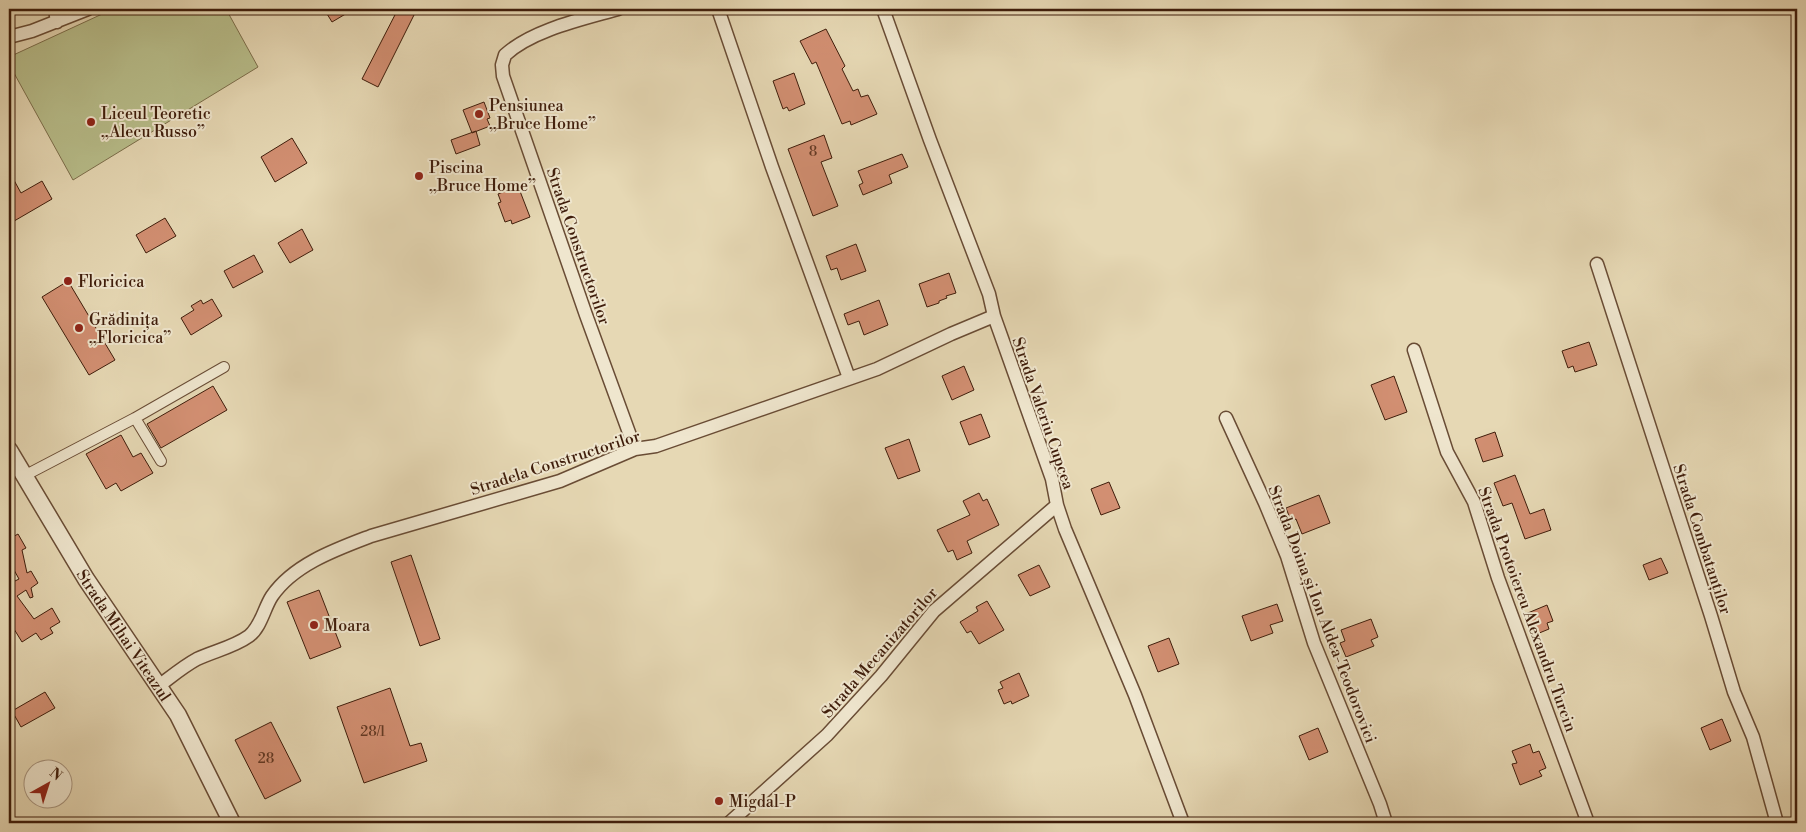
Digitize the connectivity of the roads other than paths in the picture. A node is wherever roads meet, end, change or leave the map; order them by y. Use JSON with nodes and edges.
{"nodes":[{"id":1,"x":88,"y":9,"type":"edge"},
{"id":2,"x":618,"y":9,"type":"edge"},
{"id":3,"x":718,"y":9,"type":"edge"},
{"id":4,"x":883,"y":9,"type":"edge"},
{"id":5,"x":56,"y":15,"type":"edge"},
{"id":6,"x":9,"y":37,"type":"edge"},
{"id":7,"x":1597,"y":264,"type":"dead end"},
{"id":8,"x":994,"y":316,"type":"junction"},
{"id":9,"x":1414,"y":350,"type":"dead end"},
{"id":10,"x":224,"y":368,"type":"dead end"},
{"id":11,"x":849,"y":378,"type":"junction"},
{"id":12,"x":135,"y":418,"type":"junction"},
{"id":13,"x":1226,"y":418,"type":"dead end"},
{"id":14,"x":635,"y":449,"type":"junction"},
{"id":15,"x":9,"y":450,"type":"edge"},
{"id":16,"x":161,"y":461,"type":"dead end"},
{"id":17,"x":24,"y":476,"type":"junction"},
{"id":18,"x":1057,"y":504,"type":"junction"},
{"id":19,"x":160,"y":685,"type":"junction"},
{"id":20,"x":232,"y":823,"type":"edge"},
{"id":21,"x":729,"y":823,"type":"edge"},
{"id":22,"x":1183,"y":823,"type":"edge"},
{"id":23,"x":1386,"y":823,"type":"edge"},
{"id":24,"x":1588,"y":823,"type":"edge"},
{"id":25,"x":1778,"y":823,"type":"edge"}],
"edges":[{"from":1,"to":5,"type":"street"},
{"from":2,"to":14,"type":"street","name":"Strada Constructorilor"},
{"from":3,"to":11,"type":"street"},
{"from":4,"to":8,"type":"street","name":"Strada Valeriu Cupcea"},
{"from":5,"to":6,"type":"street"},
{"from":7,"to":25,"type":"street","name":"Strada Combatanților"},
{"from":8,"to":11,"type":"street","name":"Stradela Constructorilor"},
{"from":8,"to":18,"type":"street","name":"Strada Valeriu Cupcea"},
{"from":9,"to":24,"type":"street","name":"Strada Protoiereu Alexandru Turcin"},
{"from":10,"to":12,"type":"street"},
{"from":11,"to":14,"type":"street","name":"Stradela Constructorilor"},
{"from":12,"to":16,"type":"street"},
{"from":12,"to":17,"type":"street"},
{"from":13,"to":23,"type":"street","name":"Strada Doina și Ion Aldea-Teodorovici"},
{"from":14,"to":19,"type":"street","name":"Stradela Constructorilor"},
{"from":15,"to":17,"type":"street","name":"Strada Mihai Viteazul"},
{"from":17,"to":19,"type":"street","name":"Strada Mihai Viteazul"},
{"from":18,"to":21,"type":"street","name":"Strada Mecanizatorilor"},
{"from":18,"to":22,"type":"street","name":"Strada Valeriu Cupcea"},
{"from":19,"to":20,"type":"street","name":"Strada Mihai Viteazul"}]}
